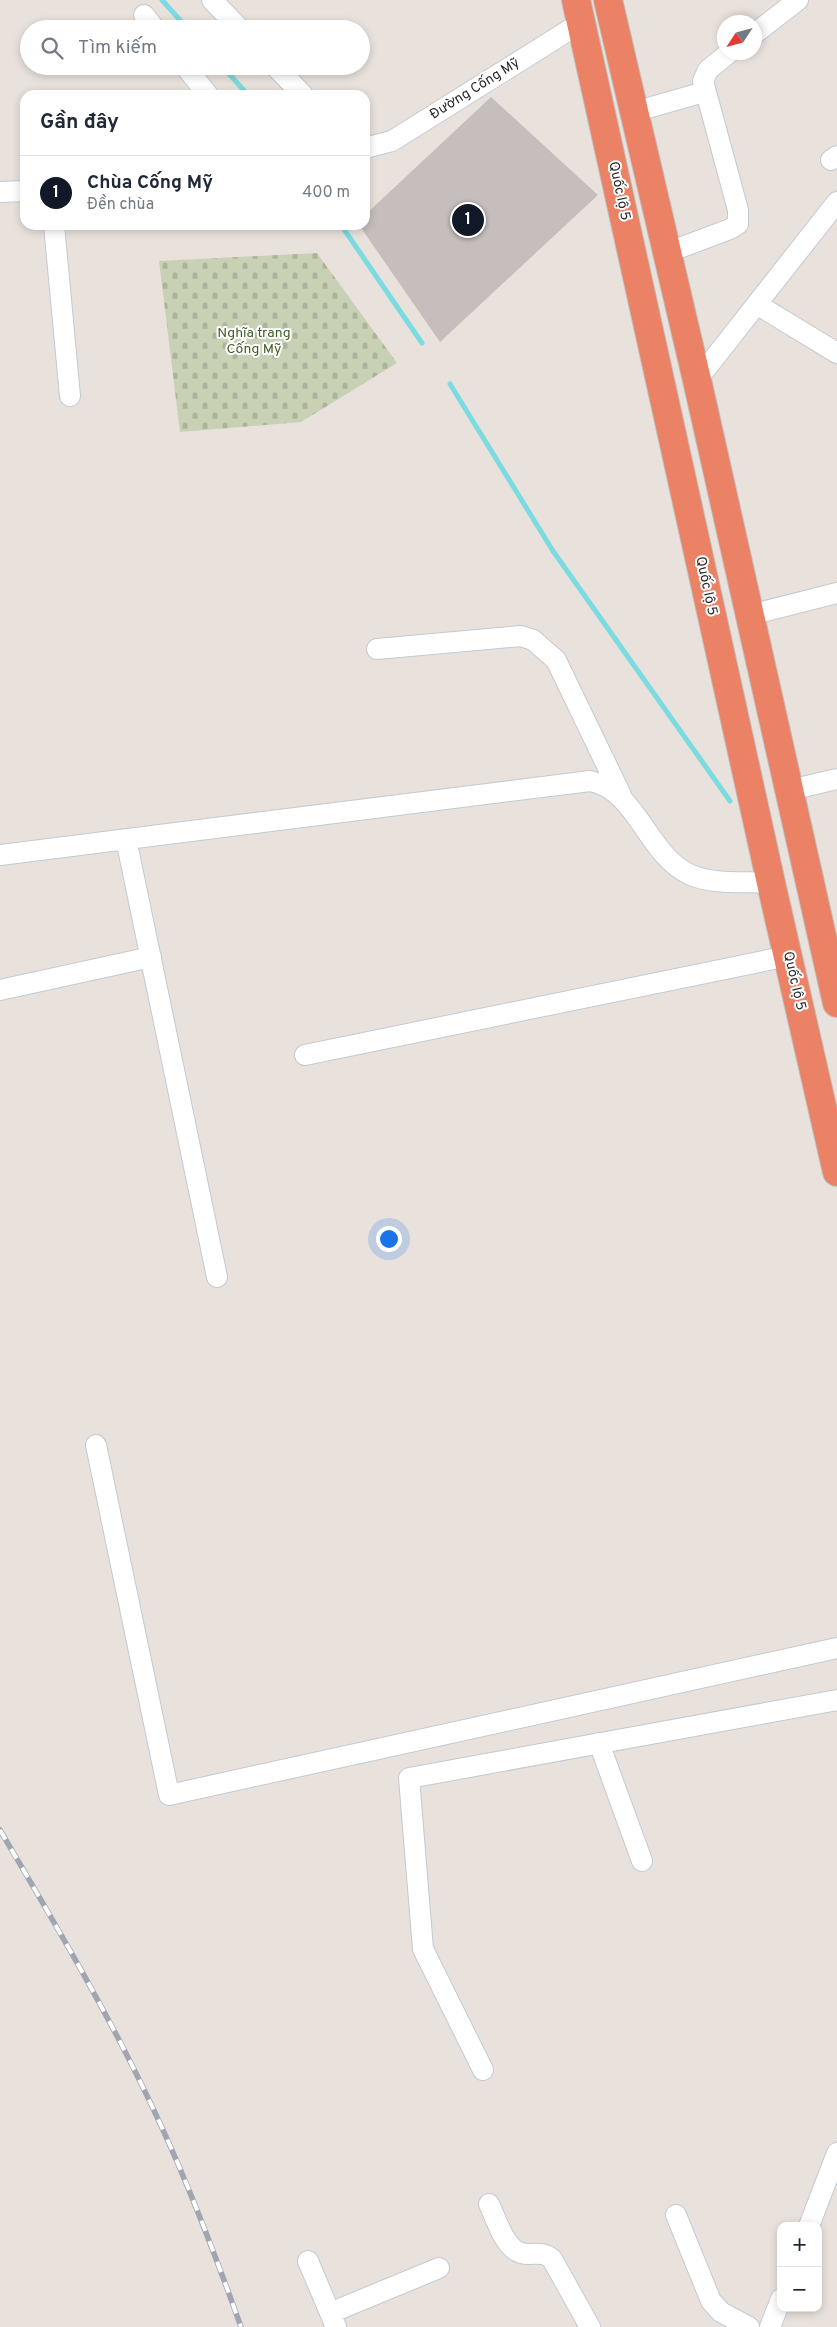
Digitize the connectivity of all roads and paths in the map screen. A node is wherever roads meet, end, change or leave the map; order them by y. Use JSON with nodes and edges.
{"nodes":[{"id":1,"x":212,"y":0,"type":"edge"},
{"id":2,"x":608,"y":0,"type":"edge"},
{"id":3,"x":798,"y":0,"type":"edge"},
{"id":4,"x":579,"y":11,"type":"edge"},
{"id":5,"x":231,"y":20,"type":"edge"},
{"id":6,"x":762,"y":28,"type":"edge"},
{"id":7,"x":720,"y":60,"type":"edge"},
{"id":8,"x":192,"y":75,"type":"edge"},
{"id":9,"x":283,"y":75,"type":"edge"},
{"id":10,"x":204,"y":90,"type":"edge"},
{"id":11,"x":297,"y":90,"type":"edge"},
{"id":12,"x":704,"y":92,"type":"junction"},
{"id":13,"x":634,"y":112,"type":"junction"},
{"id":14,"x":370,"y":147,"type":"edge"},
{"id":15,"x":20,"y":190,"type":"edge"},
{"id":16,"x":0,"y":192,"type":"edge"},
{"id":17,"x":837,"y":202,"type":"edge"},
{"id":18,"x":54,"y":230,"type":"edge"},
{"id":19,"x":666,"y":253,"type":"junction"},
{"id":20,"x":758,"y":305,"type":"junction"},
{"id":21,"x":837,"y":353,"type":"edge"},
{"id":22,"x":698,"y":380,"type":"junction"},
{"id":23,"x":70,"y":396,"type":"dead end"},
{"id":24,"x":837,"y":593,"type":"edge"},
{"id":25,"x":750,"y":615,"type":"junction"},
{"id":26,"x":377,"y":649,"type":"dead end"},
{"id":27,"x":837,"y":779,"type":"edge"},
{"id":28,"x":790,"y":790,"type":"junction"},
{"id":29,"x":624,"y":801,"type":"junction"},
{"id":30,"x":126,"y":839,"type":"junction"},
{"id":31,"x":0,"y":855,"type":"edge"},
{"id":32,"x":771,"y":882,"type":"junction"},
{"id":33,"x":788,"y":956,"type":"junction"},
{"id":34,"x":151,"y":957,"type":"junction"},
{"id":35,"x":0,"y":990,"type":"edge"},
{"id":36,"x":837,"y":1003,"type":"edge"},
{"id":37,"x":305,"y":1055,"type":"dead end"},
{"id":38,"x":837,"y":1172,"type":"edge"},
{"id":39,"x":217,"y":1277,"type":"dead end"},
{"id":40,"x":96,"y":1445,"type":"dead end"},
{"id":41,"x":837,"y":1648,"type":"edge"},
{"id":42,"x":837,"y":1700,"type":"edge"},
{"id":43,"x":599,"y":1742,"type":"junction"},
{"id":44,"x":642,"y":1861,"type":"dead end"},
{"id":45,"x":483,"y":2070,"type":"dead end"},
{"id":46,"x":837,"y":2153,"type":"edge"},
{"id":47,"x":489,"y":2204,"type":"dead end"},
{"id":48,"x":676,"y":2215,"type":"dead end"},
{"id":49,"x":811,"y":2222,"type":"edge"},
{"id":50,"x":308,"y":2261,"type":"dead end"},
{"id":51,"x":439,"y":2268,"type":"dead end"},
{"id":52,"x":777,"y":2309,"type":"edge"},
{"id":53,"x":333,"y":2320,"type":"edge"},
{"id":54,"x":590,"y":2327,"type":"edge"},
{"id":55,"x":749,"y":2327,"type":"edge"},
{"id":56,"x":770,"y":2327,"type":"edge"}],
"edges":[{"from":1,"to":5,"type":"street"},
{"from":2,"to":13,"type":"highway"},
{"from":3,"to":6,"type":"street"},
{"from":4,"to":14,"type":"street","name":"Đường Cống Mỹ"},
{"from":4,"to":32,"type":"highway","name":"Quốc lộ 5"},
{"from":7,"to":12,"type":"street"},
{"from":8,"to":10,"type":"street"},
{"from":9,"to":11,"type":"street"},
{"from":12,"to":13,"type":"street"},
{"from":12,"to":19,"type":"street"},
{"from":13,"to":19,"type":"highway"},
{"from":15,"to":16,"type":"street"},
{"from":17,"to":20,"type":"street"},
{"from":18,"to":23,"type":"street"},
{"from":19,"to":22,"type":"highway"},
{"from":20,"to":21,"type":"street"},
{"from":20,"to":22,"type":"street"},
{"from":22,"to":25,"type":"highway"},
{"from":24,"to":25,"type":"street"},
{"from":25,"to":28,"type":"highway"},
{"from":26,"to":29,"type":"street"},
{"from":27,"to":28,"type":"street"},
{"from":28,"to":36,"type":"highway"},
{"from":29,"to":30,"type":"street"},
{"from":29,"to":32,"type":"street"},
{"from":30,"to":31,"type":"street"},
{"from":30,"to":34,"type":"street"},
{"from":32,"to":33,"type":"highway","name":"Quốc lộ 5"},
{"from":33,"to":37,"type":"street"},
{"from":33,"to":38,"type":"highway","name":"Quốc lộ 5"},
{"from":34,"to":35,"type":"street"},
{"from":34,"to":39,"type":"street"},
{"from":40,"to":41,"type":"street"},
{"from":42,"to":43,"type":"street"},
{"from":43,"to":44,"type":"street"},
{"from":43,"to":45,"type":"street"},
{"from":46,"to":49,"type":"street"},
{"from":47,"to":54,"type":"street"},
{"from":48,"to":55,"type":"street"},
{"from":50,"to":53,"type":"street"},
{"from":51,"to":53,"type":"street"},
{"from":52,"to":56,"type":"street"}]}
